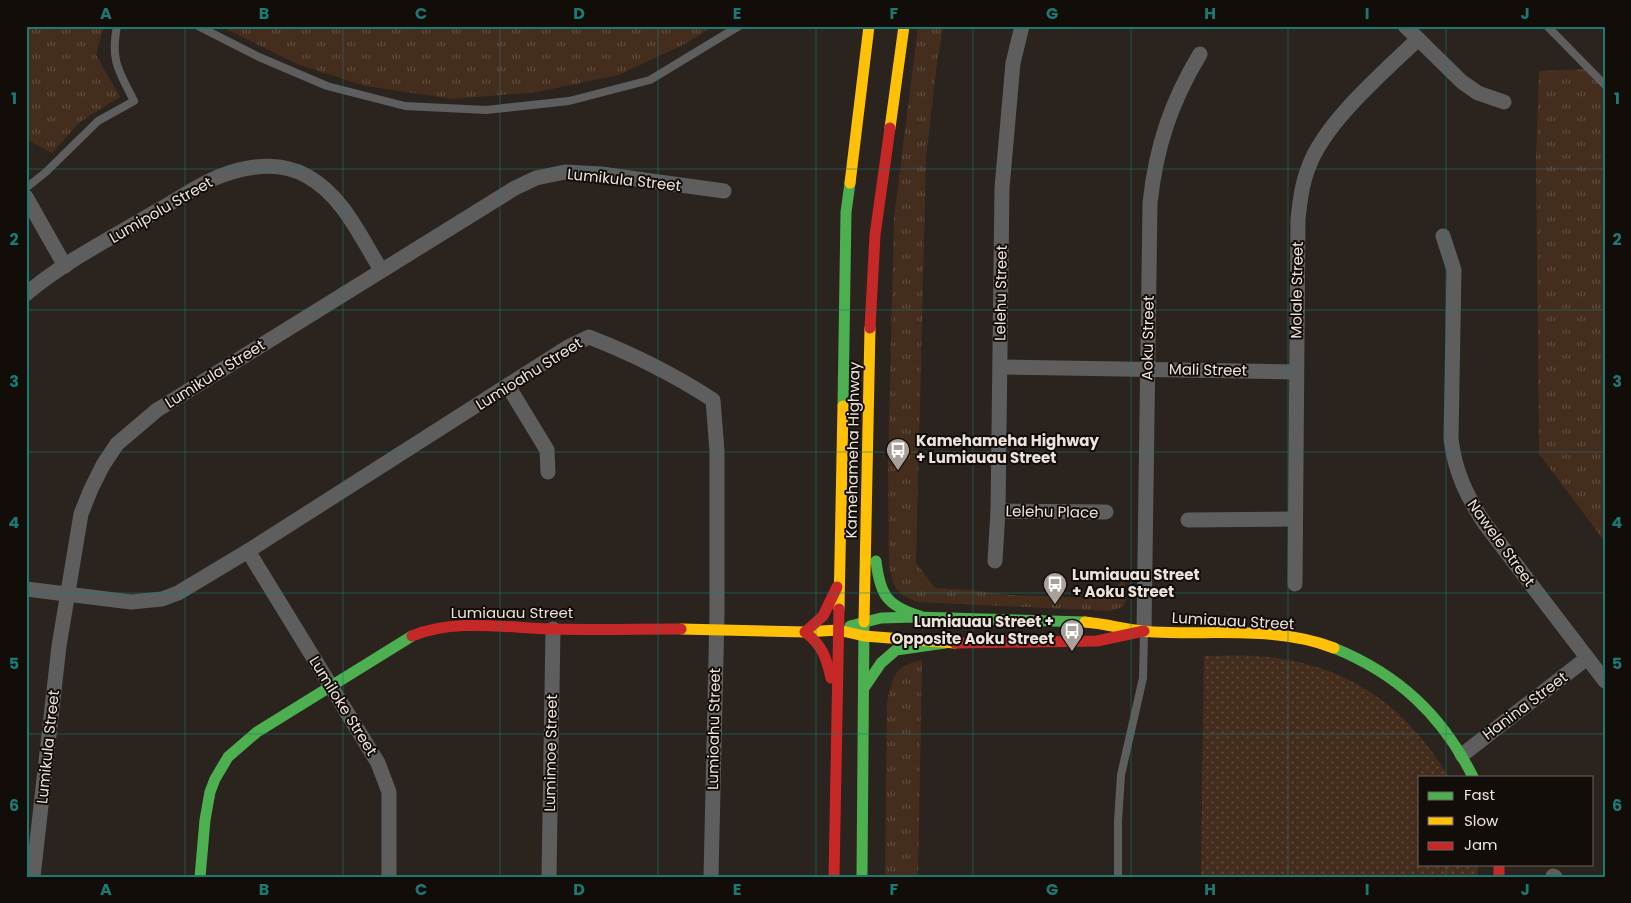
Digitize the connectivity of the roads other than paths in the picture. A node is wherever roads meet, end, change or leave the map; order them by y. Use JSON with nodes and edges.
{"nodes":[{"id":1,"x":117,"y":26,"type":"edge"},
{"id":2,"x":198,"y":26,"type":"edge"},
{"id":3,"x":739,"y":26,"type":"edge"},
{"id":4,"x":869,"y":26,"type":"edge"},
{"id":5,"x":904,"y":26,"type":"edge"},
{"id":6,"x":1022,"y":26,"type":"edge"},
{"id":7,"x":1405,"y":26,"type":"edge"},
{"id":8,"x":1547,"y":26,"type":"edge"},
{"id":9,"x":1418,"y":39,"type":"junction"},
{"id":10,"x":1200,"y":54,"type":"dead end"},
{"id":11,"x":1605,"y":85,"type":"edge"},
{"id":12,"x":1504,"y":102,"type":"dead end"},
{"id":13,"x":26,"y":188,"type":"edge"},
{"id":14,"x":724,"y":191,"type":"dead end"},
{"id":15,"x":26,"y":198,"type":"edge"},
{"id":16,"x":1443,"y":236,"type":"dead end"},
{"id":17,"x":65,"y":266,"type":"junction"},
{"id":18,"x":381,"y":270,"type":"junction"},
{"id":19,"x":26,"y":294,"type":"edge"},
{"id":20,"x":1001,"y":367,"type":"junction"},
{"id":21,"x":1148,"y":368,"type":"junction"},
{"id":22,"x":1296,"y":372,"type":"junction"},
{"id":23,"x":508,"y":386,"type":"junction"},
{"id":24,"x":548,"y":472,"type":"dead end"},
{"id":25,"x":998,"y":511,"type":"junction"},
{"id":26,"x":1106,"y":512,"type":"dead end"},
{"id":27,"x":1295,"y":519,"type":"junction"},
{"id":28,"x":1188,"y":520,"type":"dead end"},
{"id":29,"x":867,"y":528,"type":"junction"},
{"id":30,"x":248,"y":551,"type":"junction"},
{"id":31,"x":995,"y":561,"type":"dead end"},
{"id":32,"x":839,"y":584,"type":"junction"},
{"id":33,"x":1295,"y":584,"type":"dead end"},
{"id":34,"x":26,"y":589,"type":"edge"},
{"id":35,"x":68,"y":594,"type":"junction"},
{"id":36,"x":920,"y":616,"type":"junction"},
{"id":37,"x":864,"y":620,"type":"junction"},
{"id":38,"x":553,"y":628,"type":"junction"},
{"id":39,"x":717,"y":629,"type":"junction"},
{"id":40,"x":838,"y":630,"type":"junction"},
{"id":41,"x":805,"y":632,"type":"junction"},
{"id":42,"x":1144,"y":632,"type":"junction"},
{"id":43,"x":864,"y":636,"type":"junction"},
{"id":44,"x":945,"y":643,"type":"junction"},
{"id":45,"x":1587,"y":658,"type":"junction"},
{"id":46,"x":1605,"y":681,"type":"edge"},
{"id":47,"x":330,"y":685,"type":"junction"},
{"id":48,"x":864,"y":688,"type":"junction"},
{"id":49,"x":838,"y":699,"type":"junction"},
{"id":50,"x":1462,"y":755,"type":"junction"},
{"id":51,"x":1472,"y":776,"type":"edge"},
{"id":52,"x":33,"y":877,"type":"edge"},
{"id":53,"x":200,"y":877,"type":"edge"},
{"id":54,"x":389,"y":877,"type":"edge"},
{"id":55,"x":549,"y":877,"type":"edge"},
{"id":56,"x":711,"y":877,"type":"edge"},
{"id":57,"x":834,"y":877,"type":"edge"},
{"id":58,"x":862,"y":877,"type":"edge"},
{"id":59,"x":1118,"y":877,"type":"edge"}],
"edges":[{"from":1,"to":13,"type":"lane"},
{"from":2,"to":3,"type":"lane"},
{"from":4,"to":32,"type":"main road","name":"Kamehameha Highway"},
{"from":5,"to":29,"type":"main road","name":"Kamehameha Highway"},
{"from":6,"to":20,"type":"street","name":"Lelehu Street"},
{"from":7,"to":9,"type":"street"},
{"from":8,"to":11,"type":"lane"},
{"from":9,"to":12,"type":"street"},
{"from":9,"to":22,"type":"street","name":"Molale Street"},
{"from":10,"to":21,"type":"street","name":"Aoku Street"},
{"from":14,"to":18,"type":"street","name":"Lumikula Street"},
{"from":15,"to":17,"type":"street"},
{"from":16,"to":45,"type":"street","name":"Nawele Street"},
{"from":17,"to":18,"type":"street","name":"Lumipolu Street"},
{"from":17,"to":19,"type":"street","name":"Lumipolu Street"},
{"from":18,"to":35,"type":"street","name":"Lumikula Street"},
{"from":20,"to":21,"type":"street","name":"Mali Street"},
{"from":20,"to":25,"type":"street","name":"Lelehu Street"},
{"from":21,"to":22,"type":"street","name":"Mali Street"},
{"from":21,"to":42,"type":"street","name":"Aoku Street"},
{"from":22,"to":27,"type":"street","name":"Molale Street"},
{"from":23,"to":24,"type":"street"},
{"from":23,"to":30,"type":"street","name":"Lumioahu Street"},
{"from":23,"to":39,"type":"street","name":"Lumioahu Street"},
{"from":25,"to":26,"type":"street","name":"Lelehu Place"},
{"from":25,"to":31,"type":"street","name":"Lelehu Street"},
{"from":27,"to":28,"type":"street"},
{"from":27,"to":33,"type":"street","name":"Molale Street"},
{"from":29,"to":36,"type":"main road"},
{"from":29,"to":37,"type":"main road","name":"Kamehameha Highway"},
{"from":30,"to":35,"type":"street","name":"Lumioahu Street"},
{"from":30,"to":47,"type":"street","name":"Lumiloke Street"},
{"from":32,"to":40,"type":"main road","name":"Kamehameha Highway"},
{"from":32,"to":41,"type":"main road"},
{"from":34,"to":35,"type":"street","name":"Lumioahu Street"},
{"from":35,"to":52,"type":"street","name":"Lumikula Street"},
{"from":36,"to":37,"type":"main road","name":"Lumiauau Street"},
{"from":36,"to":42,"type":"main road","name":"Lumiauau Street"},
{"from":37,"to":40,"type":"main road","name":"Lumiauau Street"},
{"from":37,"to":43,"type":"main road","name":"Kamehameha Highway"},
{"from":38,"to":39,"type":"main road","name":"Lumiauau Street"},
{"from":38,"to":47,"type":"main road","name":"Lumiauau Street"},
{"from":38,"to":55,"type":"street","name":"Lumimoe Street"},
{"from":39,"to":41,"type":"main road","name":"Lumiauau Street"},
{"from":39,"to":56,"type":"street","name":"Lumioahu Street"},
{"from":40,"to":41,"type":"main road","name":"Lumiauau Street"},
{"from":40,"to":43,"type":"main road","name":"Lumiauau Street"},
{"from":40,"to":49,"type":"main road","name":"Kamehameha Highway"},
{"from":41,"to":49,"type":"main road"},
{"from":42,"to":44,"type":"main road","name":"Lumiauau Street"},
{"from":42,"to":50,"type":"main road","name":"Lumiauau Street"},
{"from":42,"to":59,"type":"lane"},
{"from":43,"to":44,"type":"main road","name":"Lumiauau Street"},
{"from":43,"to":48,"type":"main road","name":"Kamehameha Highway"},
{"from":44,"to":48,"type":"main road"},
{"from":45,"to":46,"type":"street","name":"Nawele Street"},
{"from":45,"to":50,"type":"street","name":"Hanina Street"},
{"from":47,"to":53,"type":"main road","name":"Lumiauau Street"},
{"from":47,"to":54,"type":"street","name":"Lumiloke Street"},
{"from":48,"to":58,"type":"main road","name":"Kamehameha Highway"},
{"from":49,"to":57,"type":"main road","name":"Kamehameha Highway"},
{"from":50,"to":51,"type":"main road","name":"Lumiauau Street"}]}
